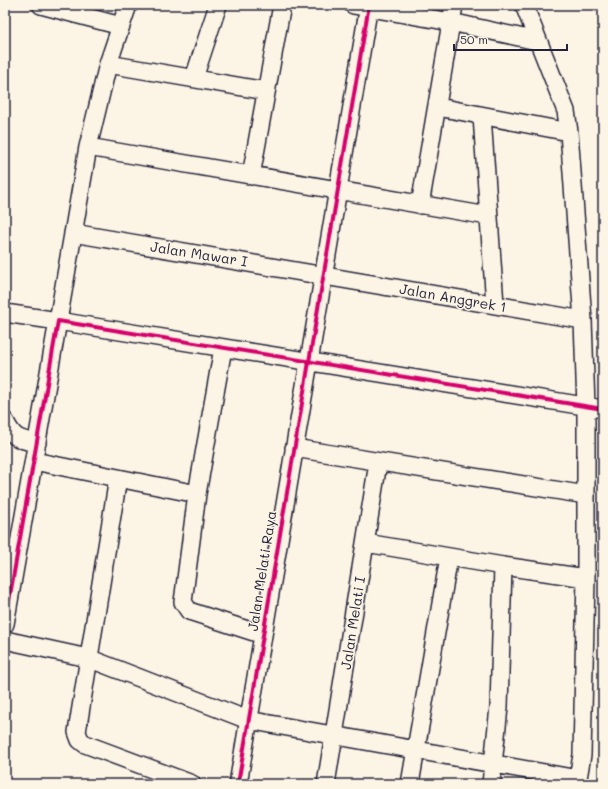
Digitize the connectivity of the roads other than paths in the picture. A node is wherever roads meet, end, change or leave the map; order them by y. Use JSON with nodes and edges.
{"nodes":[{"id":1,"x":41,"y":5,"type":"edge"},
{"id":2,"x":128,"y":5,"type":"edge"},
{"id":3,"x":218,"y":5,"type":"edge"},
{"id":4,"x":282,"y":5,"type":"edge"},
{"id":5,"x":454,"y":5,"type":"edge"},
{"id":6,"x":524,"y":5,"type":"edge"},
{"id":7,"x":363,"y":6,"type":"edge"},
{"id":8,"x":451,"y":22,"type":"junction"},
{"id":9,"x":121,"y":26,"type":"junction"},
{"id":10,"x":537,"y":41,"type":"junction"},
{"id":11,"x":108,"y":64,"type":"junction"},
{"id":12,"x":194,"y":78,"type":"junction"},
{"id":13,"x":266,"y":91,"type":"junction"},
{"id":14,"x":438,"y":107,"type":"junction"},
{"id":15,"x":482,"y":116,"type":"junction"},
{"id":16,"x":569,"y":132,"type":"junction"},
{"id":17,"x":88,"y":147,"type":"junction"},
{"id":18,"x":251,"y":176,"type":"junction"},
{"id":19,"x":337,"y":190,"type":"junction"},
{"id":20,"x":420,"y":205,"type":"junction"},
{"id":21,"x":488,"y":216,"type":"junction"},
{"id":22,"x":73,"y":233,"type":"junction"},
{"id":23,"x":324,"y":275,"type":"junction"},
{"id":24,"x":495,"y":305,"type":"junction"},
{"id":25,"x":5,"y":312,"type":"edge"},
{"id":26,"x":583,"y":320,"type":"junction"},
{"id":27,"x":58,"y":321,"type":"junction"},
{"id":28,"x":223,"y":348,"type":"junction"},
{"id":29,"x":309,"y":361,"type":"junction"},
{"id":30,"x":586,"y":407,"type":"junction"},
{"id":31,"x":603,"y":409,"type":"edge"},
{"id":32,"x":5,"y":421,"type":"edge"},
{"id":33,"x":38,"y":443,"type":"junction"},
{"id":34,"x":294,"y":448,"type":"junction"},
{"id":35,"x":34,"y":461,"type":"junction"},
{"id":36,"x":378,"y":462,"type":"junction"},
{"id":37,"x":118,"y":478,"type":"junction"},
{"id":38,"x":197,"y":494,"type":"junction"},
{"id":39,"x":586,"y":495,"type":"junction"},
{"id":40,"x":366,"y":543,"type":"junction"},
{"id":41,"x":450,"y":557,"type":"junction"},
{"id":42,"x":503,"y":566,"type":"junction"},
{"id":43,"x":586,"y":578,"type":"junction"},
{"id":44,"x":5,"y":624,"type":"edge"},
{"id":45,"x":263,"y":635,"type":"junction"},
{"id":46,"x":5,"y":640,"type":"edge"},
{"id":47,"x":88,"y":658,"type":"junction"},
{"id":48,"x":248,"y":720,"type":"junction"},
{"id":49,"x":334,"y":736,"type":"junction"},
{"id":50,"x":417,"y":751,"type":"junction"},
{"id":51,"x":494,"y":764,"type":"junction"},
{"id":52,"x":577,"y":781,"type":"edge"},
{"id":53,"x":192,"y":784,"type":"edge"},
{"id":54,"x":238,"y":784,"type":"edge"},
{"id":55,"x":326,"y":784,"type":"edge"},
{"id":56,"x":410,"y":784,"type":"edge"},
{"id":57,"x":491,"y":784,"type":"edge"}],
"edges":[{"from":1,"to":9,"type":"street"},
{"from":2,"to":9,"type":"street"},
{"from":3,"to":12,"type":"street"},
{"from":4,"to":13,"type":"street"},
{"from":5,"to":8,"type":"street"},
{"from":6,"to":10,"type":"street"},
{"from":7,"to":8,"type":"street"},
{"from":7,"to":19,"type":"street","name":"Jalan Melati Raya"},
{"from":8,"to":10,"type":"street"},
{"from":8,"to":14,"type":"street"},
{"from":9,"to":11,"type":"street"},
{"from":10,"to":16,"type":"street"},
{"from":11,"to":12,"type":"street"},
{"from":11,"to":17,"type":"street"},
{"from":12,"to":13,"type":"street"},
{"from":13,"to":18,"type":"street"},
{"from":14,"to":15,"type":"street"},
{"from":14,"to":20,"type":"street"},
{"from":15,"to":16,"type":"street"},
{"from":15,"to":21,"type":"street"},
{"from":16,"to":26,"type":"street"},
{"from":17,"to":18,"type":"street"},
{"from":17,"to":22,"type":"street"},
{"from":18,"to":19,"type":"street"},
{"from":19,"to":20,"type":"street"},
{"from":19,"to":23,"type":"street","name":"Jalan Melati Raya"},
{"from":20,"to":21,"type":"street"},
{"from":21,"to":24,"type":"street"},
{"from":22,"to":23,"type":"street","name":"Jalan Mawar I"},
{"from":22,"to":27,"type":"street"},
{"from":23,"to":24,"type":"street","name":"Jalan Anggrek 1"},
{"from":23,"to":29,"type":"street","name":"Jalan Melati Raya"},
{"from":24,"to":26,"type":"street","name":"Jalan Anggrek 1"},
{"from":25,"to":27,"type":"street"},
{"from":26,"to":30,"type":"street"},
{"from":27,"to":28,"type":"street"},
{"from":27,"to":33,"type":"street"},
{"from":28,"to":29,"type":"street"},
{"from":28,"to":38,"type":"street"},
{"from":29,"to":30,"type":"street"},
{"from":29,"to":34,"type":"street","name":"Jalan Melati Raya"},
{"from":30,"to":31,"type":"street"},
{"from":30,"to":39,"type":"street"},
{"from":32,"to":33,"type":"street"},
{"from":33,"to":35,"type":"street"},
{"from":34,"to":36,"type":"street"},
{"from":34,"to":45,"type":"street","name":"Jalan Melati Raya"},
{"from":35,"to":37,"type":"street"},
{"from":35,"to":44,"type":"street"},
{"from":36,"to":39,"type":"street"},
{"from":36,"to":40,"type":"street","name":"Jalan Melati I"},
{"from":37,"to":38,"type":"street"},
{"from":37,"to":47,"type":"street"},
{"from":38,"to":45,"type":"street"},
{"from":39,"to":43,"type":"street"},
{"from":40,"to":41,"type":"street"},
{"from":40,"to":49,"type":"street","name":"Jalan Melati I"},
{"from":41,"to":42,"type":"street"},
{"from":41,"to":50,"type":"street"},
{"from":42,"to":43,"type":"street"},
{"from":42,"to":51,"type":"street"},
{"from":43,"to":52,"type":"street"},
{"from":45,"to":48,"type":"street","name":"Jalan Melati Raya"},
{"from":46,"to":47,"type":"street"},
{"from":47,"to":48,"type":"street"},
{"from":47,"to":53,"type":"street"},
{"from":48,"to":49,"type":"street"},
{"from":48,"to":54,"type":"street","name":"Jalan Melati Raya"},
{"from":49,"to":50,"type":"street"},
{"from":49,"to":55,"type":"street","name":"Jalan Melati I"},
{"from":50,"to":51,"type":"street"},
{"from":50,"to":56,"type":"street"},
{"from":51,"to":52,"type":"street"},
{"from":51,"to":57,"type":"street"}]}
